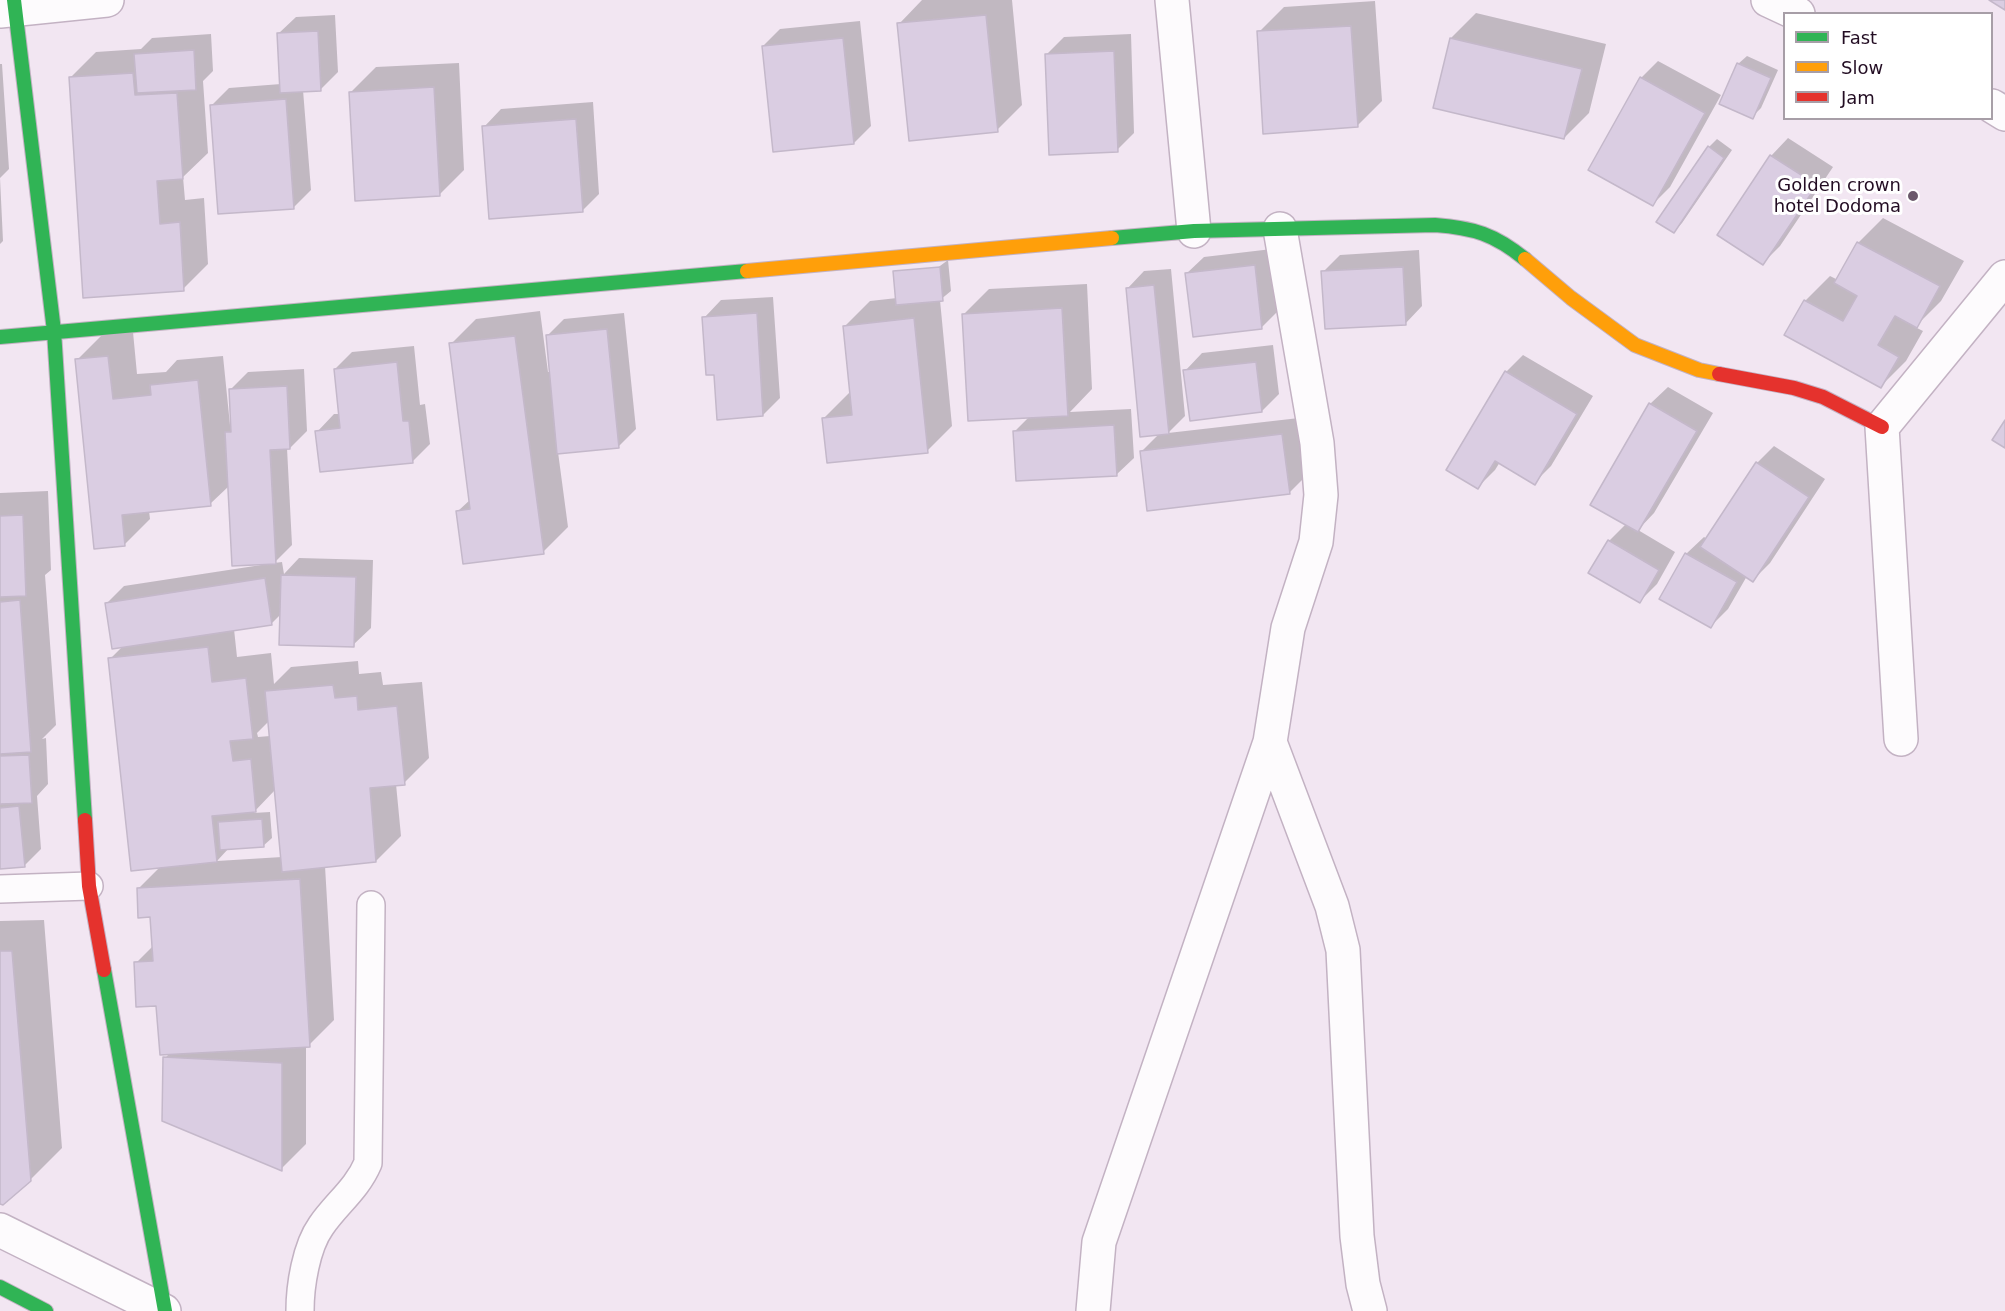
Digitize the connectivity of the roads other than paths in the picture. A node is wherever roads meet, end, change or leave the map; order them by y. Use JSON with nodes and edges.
{"nodes":[{"id":1,"x":106,"y":0,"type":"edge"},
{"id":2,"x":1172,"y":0,"type":"edge"},
{"id":3,"x":1768,"y":0,"type":"edge"},
{"id":4,"x":9,"y":7,"type":"edge"},
{"id":5,"x":1794,"y":12,"type":"edge"},
{"id":6,"x":1280,"y":229,"type":"junction"},
{"id":7,"x":1194,"y":231,"type":"junction"},
{"id":8,"x":2005,"y":277,"type":"edge"},
{"id":9,"x":54,"y":331,"type":"junction"},
{"id":10,"x":0,"y":337,"type":"edge"},
{"id":11,"x":1882,"y":427,"type":"junction"},
{"id":12,"x":1901,"y":740,"type":"dead end"},
{"id":13,"x":1270,"y":742,"type":"junction"},
{"id":14,"x":89,"y":886,"type":"junction"},
{"id":15,"x":0,"y":889,"type":"edge"},
{"id":16,"x":370,"y":905,"type":"dead end"},
{"id":17,"x":0,"y":1230,"type":"edge"},
{"id":18,"x":0,"y":1287,"type":"edge"},
{"id":19,"x":46,"y":1311,"type":"edge"},
{"id":20,"x":164,"y":1311,"type":"edge"},
{"id":21,"x":300,"y":1311,"type":"edge"},
{"id":22,"x":1093,"y":1311,"type":"edge"},
{"id":23,"x":1370,"y":1311,"type":"edge"}],
"edges":[{"from":1,"to":4,"type":"street"},
{"from":2,"to":7,"type":"street"},
{"from":3,"to":5,"type":"street"},
{"from":4,"to":9,"type":"main road"},
{"from":6,"to":7,"type":"main road"},
{"from":6,"to":11,"type":"main road"},
{"from":6,"to":13,"type":"street"},
{"from":7,"to":9,"type":"main road"},
{"from":8,"to":11,"type":"street"},
{"from":9,"to":10,"type":"main road"},
{"from":9,"to":14,"type":"main road"},
{"from":11,"to":12,"type":"street"},
{"from":13,"to":22,"type":"street"},
{"from":13,"to":23,"type":"street"},
{"from":14,"to":15,"type":"lane"},
{"from":14,"to":20,"type":"main road"},
{"from":16,"to":21,"type":"lane"},
{"from":17,"to":20,"type":"street"},
{"from":18,"to":19,"type":"main road"}]}
